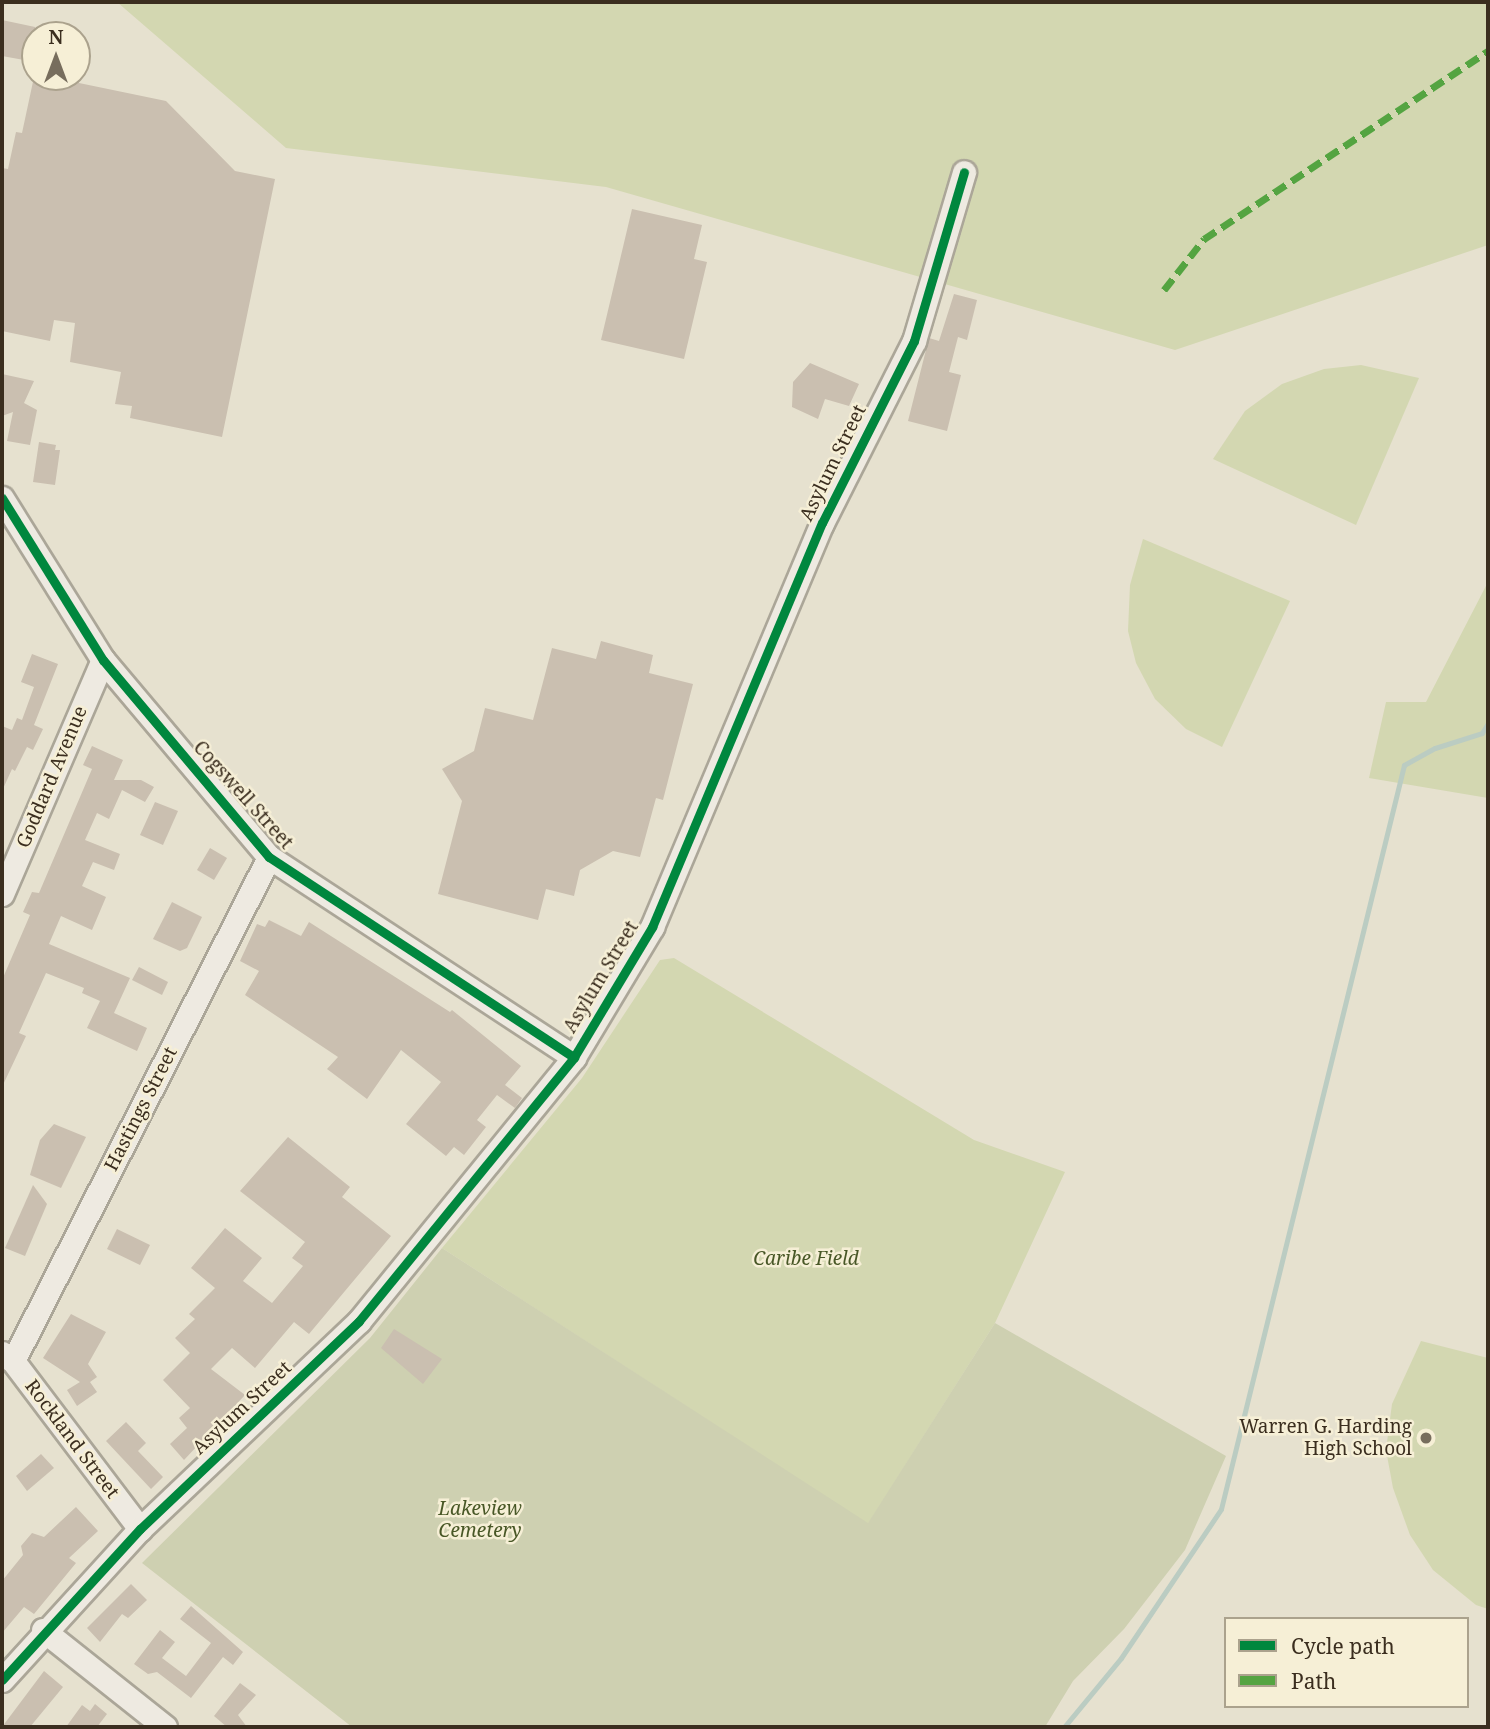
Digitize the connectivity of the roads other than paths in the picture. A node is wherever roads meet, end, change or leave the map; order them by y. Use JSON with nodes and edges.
{"nodes":[{"id":1,"x":964,"y":172,"type":"dead end"},
{"id":2,"x":2,"y":498,"type":"edge"},
{"id":3,"x":103,"y":660,"type":"junction"},
{"id":4,"x":270,"y":857,"type":"junction"},
{"id":5,"x":2,"y":894,"type":"edge"},
{"id":6,"x":574,"y":1056,"type":"junction"},
{"id":7,"x":7,"y":1357,"type":"edge"},
{"id":8,"x":140,"y":1528,"type":"junction"},
{"id":9,"x":43,"y":1630,"type":"junction"},
{"id":10,"x":2,"y":1680,"type":"edge"},
{"id":11,"x":136,"y":1718,"type":"edge"},
{"id":12,"x":165,"y":1727,"type":"edge"}],
"edges":[{"from":1,"to":6,"type":"street","name":"Asylum Street"},
{"from":2,"to":3,"type":"street","name":"Cogswell Street"},
{"from":3,"to":4,"type":"street","name":"Cogswell Street"},
{"from":3,"to":5,"type":"street","name":"Goddard Avenue"},
{"from":4,"to":6,"type":"street","name":"Cogswell Street"},
{"from":4,"to":7,"type":"street","name":"Hastings Street"},
{"from":6,"to":8,"type":"street","name":"Asylum Street"},
{"from":7,"to":8,"type":"street","name":"Rockland Street"},
{"from":8,"to":9,"type":"street","name":"Asylum Street"},
{"from":9,"to":10,"type":"street","name":"Asylum Street"},
{"from":9,"to":11,"type":"street"},
{"from":11,"to":12,"type":"street"}]}
